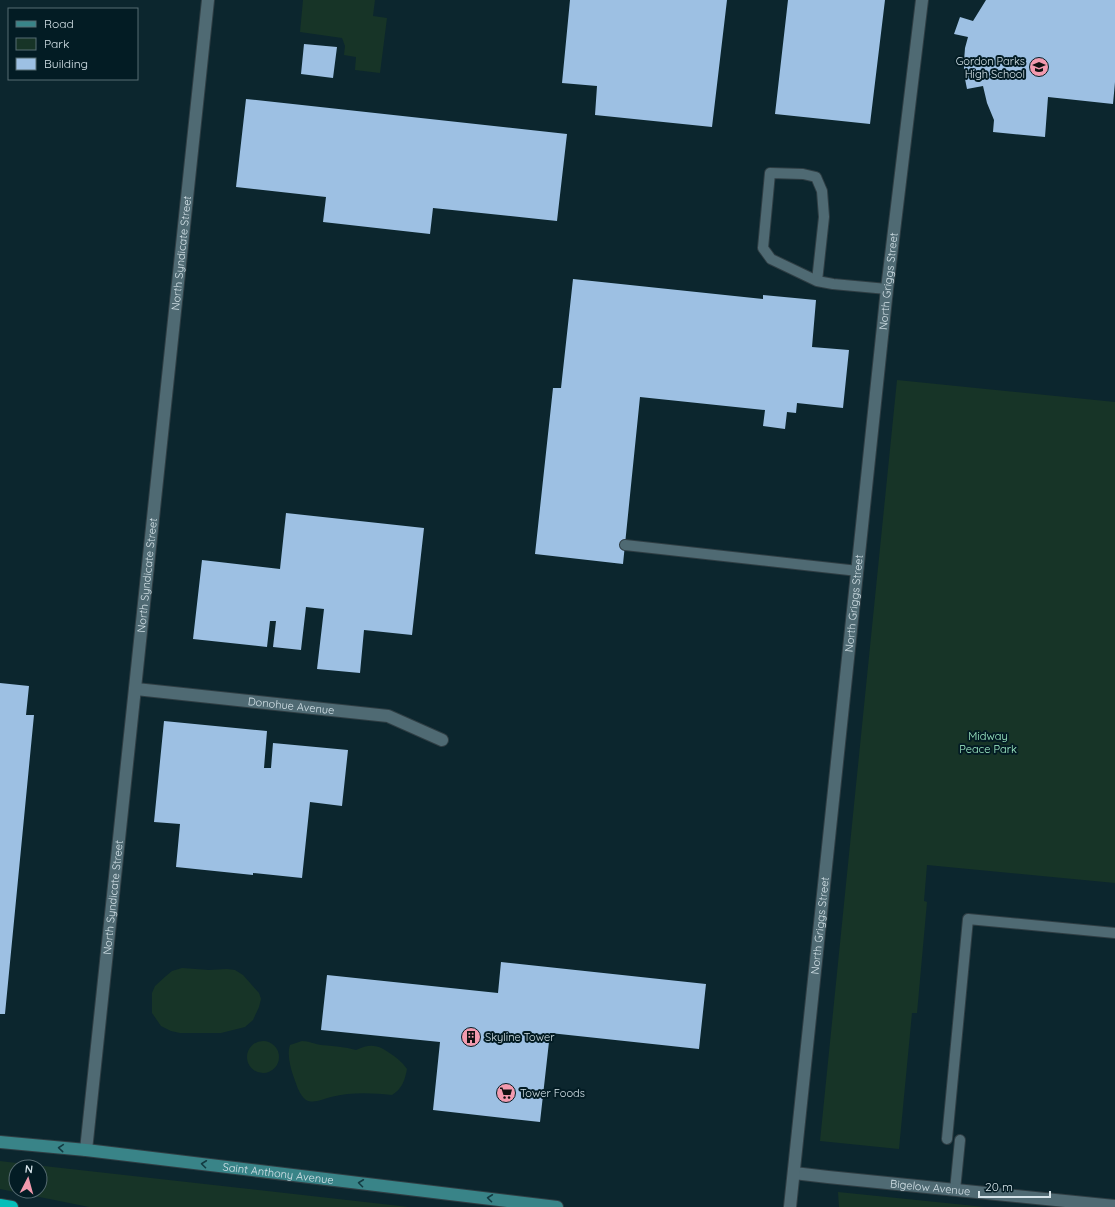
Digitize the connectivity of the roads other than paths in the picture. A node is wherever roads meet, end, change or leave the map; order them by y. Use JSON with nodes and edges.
{"nodes":[{"id":1,"x":208,"y":0,"type":"edge"},
{"id":2,"x":922,"y":0,"type":"edge"},
{"id":3,"x":817,"y":281,"type":"junction"},
{"id":4,"x":887,"y":289,"type":"junction"},
{"id":5,"x":625,"y":544,"type":"dead end"},
{"id":6,"x":858,"y":571,"type":"junction"},
{"id":7,"x":136,"y":689,"type":"junction"},
{"id":8,"x":442,"y":740,"type":"dead end"},
{"id":9,"x":1115,"y":933,"type":"edge"},
{"id":10,"x":947,"y":1139,"type":"dead end"},
{"id":11,"x":960,"y":1140,"type":"dead end"},
{"id":12,"x":0,"y":1142,"type":"edge"},
{"id":13,"x":86,"y":1150,"type":"junction"},
{"id":14,"x":794,"y":1173,"type":"junction"},
{"id":15,"x":955,"y":1190,"type":"junction"},
{"id":16,"x":0,"y":1205,"type":"edge"},
{"id":17,"x":1115,"y":1206,"type":"edge"},
{"id":18,"x":12,"y":1207,"type":"edge"},
{"id":19,"x":557,"y":1207,"type":"edge"},
{"id":20,"x":790,"y":1207,"type":"edge"}],
"edges":[{"from":1,"to":7,"type":"street","name":"North Syndicate Street"},
{"from":2,"to":4,"type":"street","name":"North Griggs Street"},
{"from":3,"to":3,"type":"lane"},
{"from":3,"to":4,"type":"lane"},
{"from":4,"to":6,"type":"street","name":"North Griggs Street"},
{"from":5,"to":6,"type":"lane"},
{"from":6,"to":14,"type":"street","name":"North Griggs Street"},
{"from":7,"to":8,"type":"street","name":"Donohue Avenue"},
{"from":7,"to":13,"type":"street","name":"North Syndicate Street"},
{"from":9,"to":10,"type":"lane"},
{"from":11,"to":15,"type":"lane"},
{"from":13,"to":12,"type":"street","name":"Saint Anthony Avenue","one_way":true},
{"from":19,"to":13,"type":"street","name":"Saint Anthony Avenue","one_way":true},
{"from":14,"to":15,"type":"street","name":"Bigelow Avenue"},
{"from":14,"to":20,"type":"street","name":"North Griggs Street"},
{"from":15,"to":17,"type":"street","name":"Bigelow Avenue"},
{"from":16,"to":18,"type":"highway"}]}
